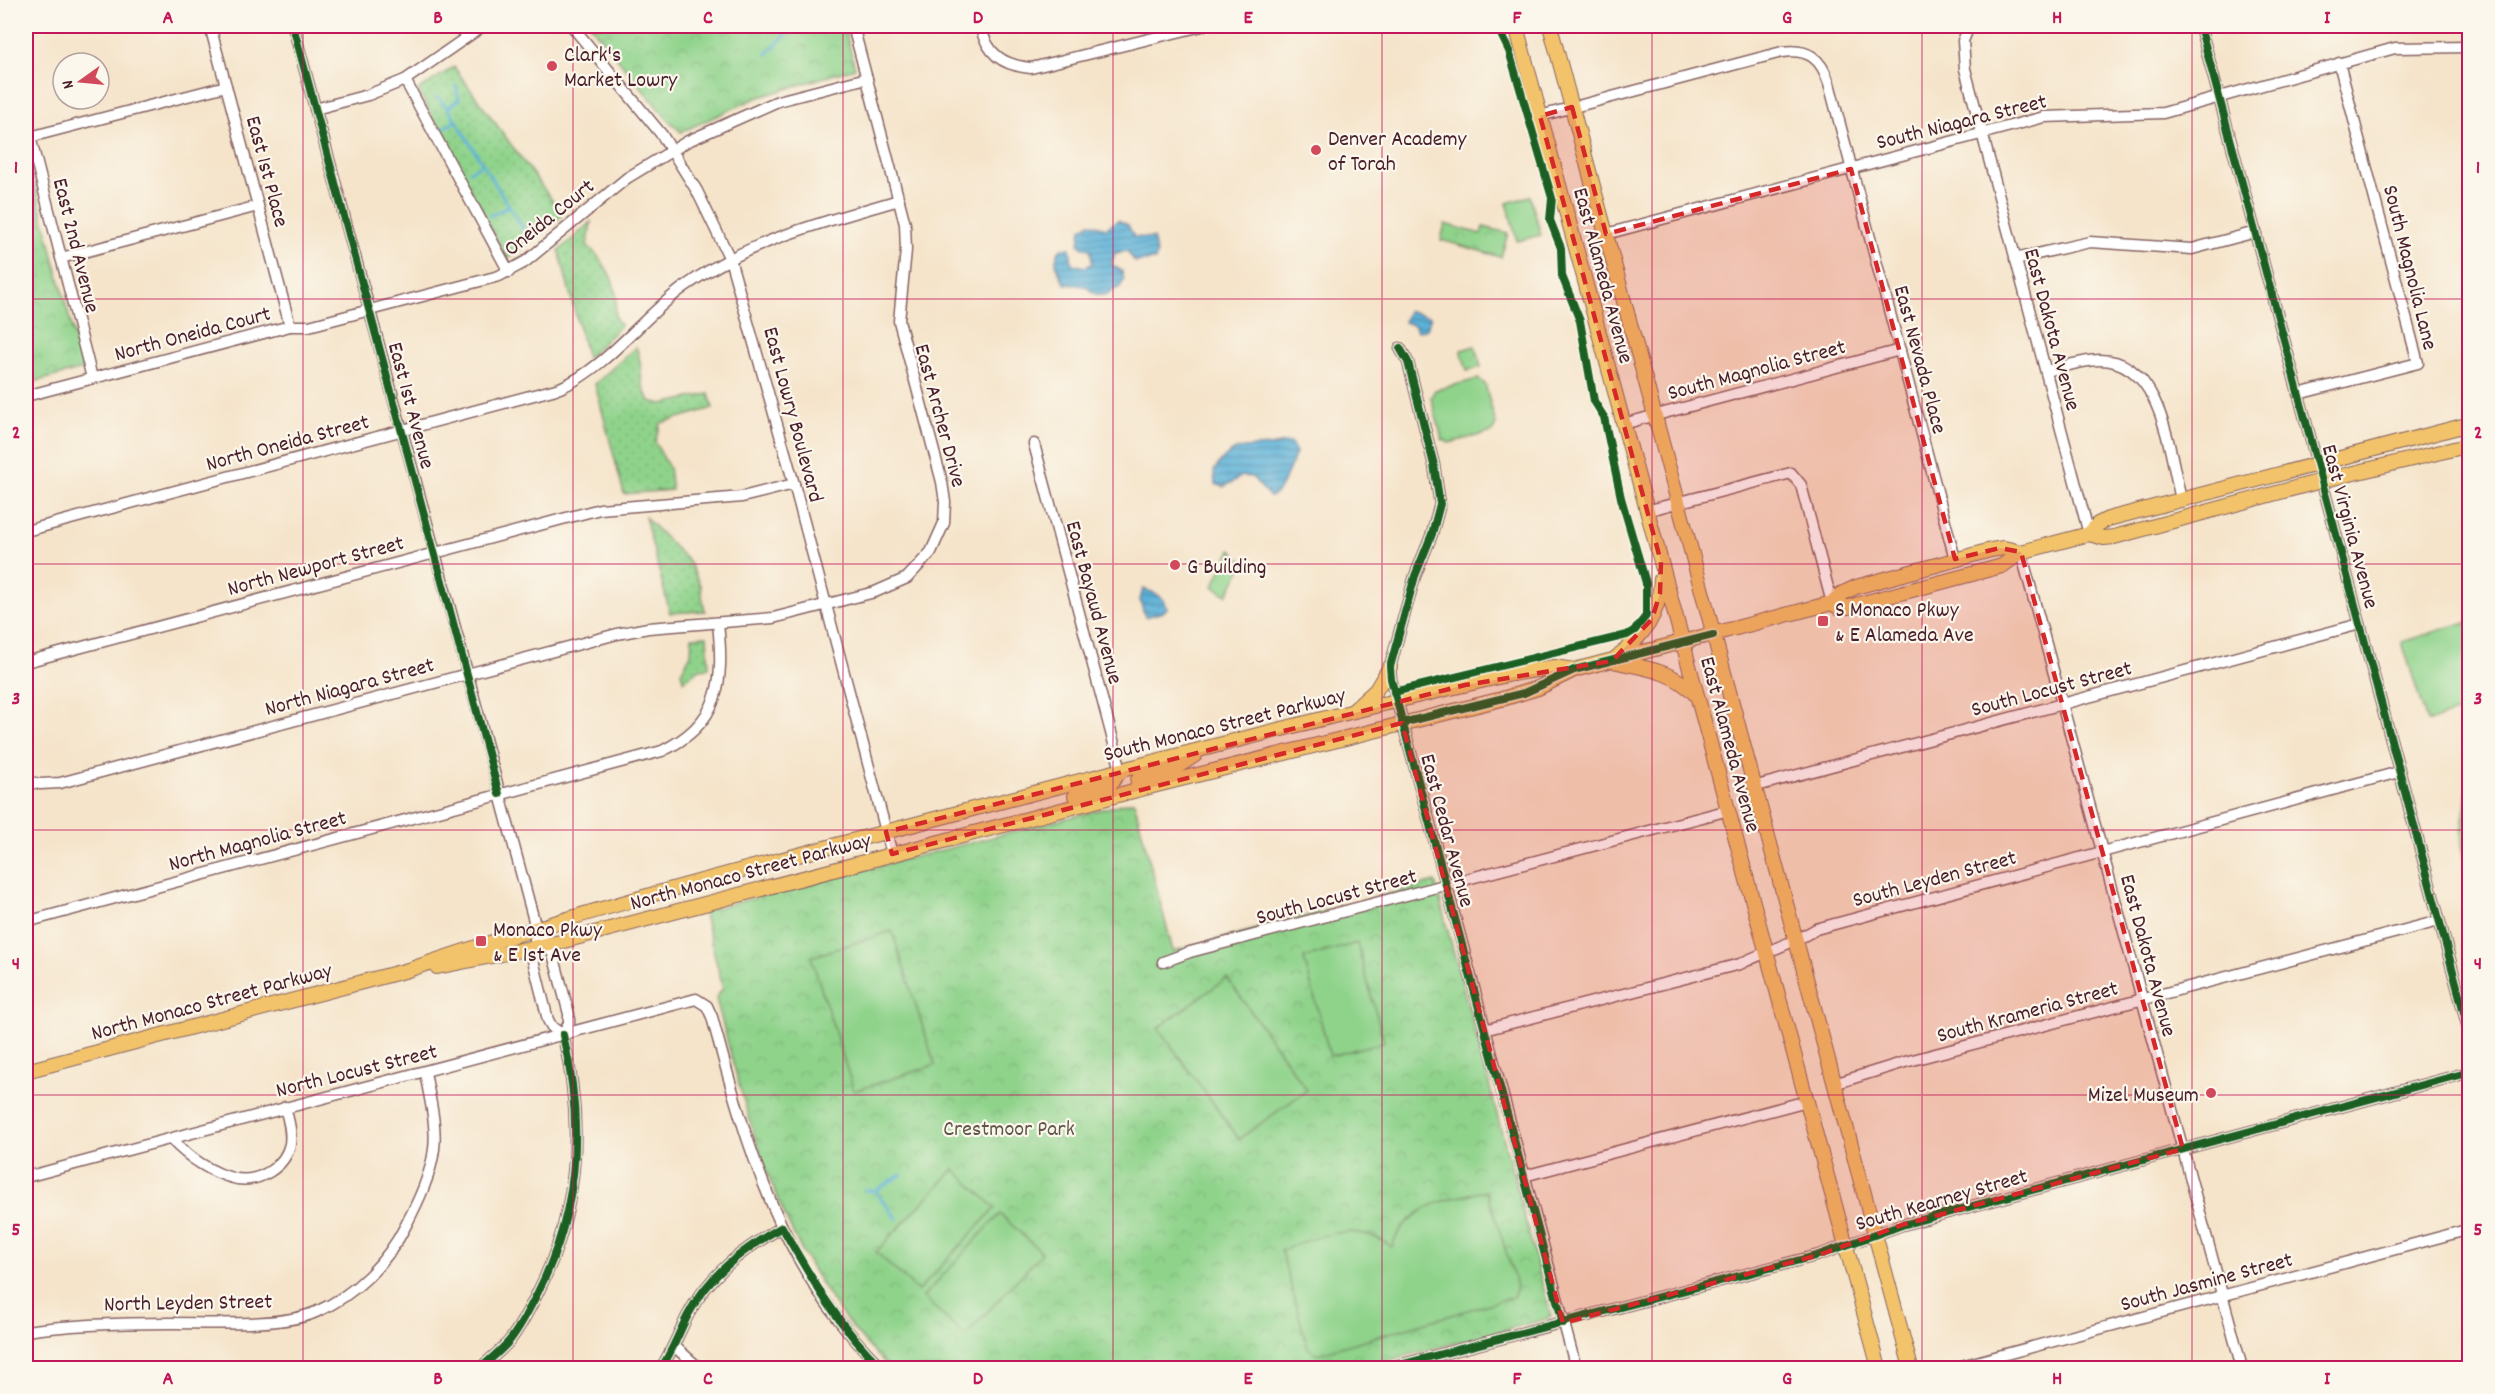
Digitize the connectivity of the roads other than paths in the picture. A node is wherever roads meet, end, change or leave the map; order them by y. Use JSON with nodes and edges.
{"nodes":[{"id":1,"x":210,"y":26,"type":"edge"},
{"id":2,"x":293,"y":26,"type":"edge"},
{"id":3,"x":483,"y":26,"type":"edge"},
{"id":4,"x":572,"y":26,"type":"edge"},
{"id":5,"x":853,"y":26,"type":"edge"},
{"id":6,"x":980,"y":26,"type":"edge"},
{"id":7,"x":1202,"y":26,"type":"edge"},
{"id":8,"x":1516,"y":26,"type":"edge"},
{"id":9,"x":1550,"y":26,"type":"edge"},
{"id":10,"x":1969,"y":26,"type":"edge"},
{"id":11,"x":2200,"y":26,"type":"edge"},
{"id":12,"x":2469,"y":47,"type":"edge"},
{"id":13,"x":2339,"y":63,"type":"junction"},
{"id":14,"x":867,"y":78,"type":"junction"},
{"id":15,"x":405,"y":80,"type":"junction"},
{"id":16,"x":226,"y":86,"type":"junction"},
{"id":17,"x":2219,"y":97,"type":"junction"},
{"id":18,"x":1572,"y":107,"type":"junction"},
{"id":19,"x":315,"y":109,"type":"junction"},
{"id":20,"x":1540,"y":116,"type":"junction"},
{"id":21,"x":26,"y":121,"type":"edge"},
{"id":22,"x":1982,"y":133,"type":"junction"},
{"id":23,"x":28,"y":138,"type":"edge"},
{"id":24,"x":672,"y":150,"type":"junction"},
{"id":25,"x":1851,"y":169,"type":"junction"},
{"id":26,"x":900,"y":200,"type":"junction"},
{"id":27,"x":258,"y":206,"type":"junction"},
{"id":28,"x":2256,"y":232,"type":"junction"},
{"id":29,"x":1606,"y":234,"type":"junction"},
{"id":30,"x":61,"y":258,"type":"junction"},
{"id":31,"x":730,"y":259,"type":"junction"},
{"id":32,"x":2015,"y":259,"type":"junction"},
{"id":33,"x":508,"y":272,"type":"junction"},
{"id":34,"x":370,"y":310,"type":"junction"},
{"id":35,"x":290,"y":326,"type":"junction"},
{"id":36,"x":1400,"y":348,"type":"dead end"},
{"id":37,"x":1900,"y":350,"type":"junction"},
{"id":38,"x":2046,"y":371,"type":"junction"},
{"id":39,"x":92,"y":378,"type":"junction"},
{"id":40,"x":2298,"y":394,"type":"junction"},
{"id":41,"x":26,"y":396,"type":"edge"},
{"id":42,"x":1654,"y":416,"type":"junction"},
{"id":43,"x":1623,"y":424,"type":"junction"},
{"id":44,"x":2469,"y":424,"type":"edge"},
{"id":45,"x":402,"y":431,"type":"junction"},
{"id":46,"x":1034,"y":444,"type":"dead end"},
{"id":47,"x":2469,"y":445,"type":"edge"},
{"id":48,"x":2316,"y":462,"type":"junction"},
{"id":49,"x":2321,"y":481,"type":"junction"},
{"id":50,"x":794,"y":484,"type":"junction"},
{"id":51,"x":2181,"y":498,"type":"junction"},
{"id":52,"x":1677,"y":502,"type":"junction"},
{"id":53,"x":1646,"y":511,"type":"junction"},
{"id":54,"x":26,"y":531,"type":"edge"},
{"id":55,"x":2089,"y":534,"type":"junction"},
{"id":56,"x":434,"y":552,"type":"junction"},
{"id":57,"x":2021,"y":552,"type":"junction"},
{"id":58,"x":1955,"y":559,"type":"junction"},
{"id":59,"x":1661,"y":562,"type":"junction"},
{"id":60,"x":1832,"y":603,"type":"junction"},
{"id":61,"x":826,"y":606,"type":"junction"},
{"id":62,"x":718,"y":623,"type":"junction"},
{"id":63,"x":2360,"y":624,"type":"junction"},
{"id":64,"x":1713,"y":635,"type":"junction"},
{"id":65,"x":1682,"y":643,"type":"junction"},
{"id":66,"x":1612,"y":661,"type":"junction"},
{"id":67,"x":26,"y":662,"type":"edge"},
{"id":68,"x":1390,"y":667,"type":"junction"},
{"id":69,"x":1574,"y":670,"type":"junction"},
{"id":70,"x":467,"y":674,"type":"junction"},
{"id":71,"x":1697,"y":696,"type":"junction"},
{"id":72,"x":1396,"y":702,"type":"junction"},
{"id":73,"x":2062,"y":704,"type":"junction"},
{"id":74,"x":1351,"y":713,"type":"junction"},
{"id":75,"x":1402,"y":723,"type":"junction"},
{"id":76,"x":1202,"y":750,"type":"junction"},
{"id":77,"x":1121,"y":770,"type":"junction"},
{"id":78,"x":2399,"y":772,"type":"junction"},
{"id":79,"x":26,"y":781,"type":"edge"},
{"id":80,"x":1753,"y":787,"type":"junction"},
{"id":81,"x":1137,"y":790,"type":"junction"},
{"id":82,"x":499,"y":794,"type":"junction"},
{"id":83,"x":1729,"y":810,"type":"junction"},
{"id":84,"x":1044,"y":814,"type":"junction"},
{"id":85,"x":886,"y":832,"type":"junction"},
{"id":86,"x":2102,"y":852,"type":"junction"},
{"id":87,"x":892,"y":854,"type":"junction"},
{"id":88,"x":1445,"y":884,"type":"junction"},
{"id":89,"x":2439,"y":921,"type":"junction"},
{"id":90,"x":26,"y":922,"type":"edge"},
{"id":91,"x":536,"y":930,"type":"junction"},
{"id":92,"x":1795,"y":942,"type":"junction"},
{"id":93,"x":548,"y":945,"type":"junction"},
{"id":94,"x":533,"y":948,"type":"junction"},
{"id":95,"x":1766,"y":951,"type":"junction"},
{"id":96,"x":1163,"y":962,"type":"dead end"},
{"id":97,"x":408,"y":970,"type":"junction"},
{"id":98,"x":2142,"y":1000,"type":"junction"},
{"id":99,"x":1484,"y":1030,"type":"junction"},
{"id":100,"x":563,"y":1035,"type":"junction"},
{"id":101,"x":2469,"y":1035,"type":"edge"},
{"id":102,"x":26,"y":1071,"type":"edge"},
{"id":103,"x":425,"y":1072,"type":"junction"},
{"id":104,"x":2469,"y":1072,"type":"edge"},
{"id":105,"x":1834,"y":1083,"type":"junction"},
{"id":106,"x":1807,"y":1101,"type":"junction"},
{"id":107,"x":285,"y":1107,"type":"junction"},
{"id":108,"x":171,"y":1139,"type":"junction"},
{"id":109,"x":2182,"y":1149,"type":"junction"},
{"id":110,"x":1524,"y":1176,"type":"junction"},
{"id":111,"x":26,"y":1177,"type":"edge"},
{"id":112,"x":782,"y":1227,"type":"junction"},
{"id":113,"x":2469,"y":1229,"type":"edge"},
{"id":114,"x":1874,"y":1235,"type":"junction"},
{"id":115,"x":1846,"y":1245,"type":"junction"},
{"id":116,"x":2223,"y":1295,"type":"junction"},
{"id":117,"x":1563,"y":1323,"type":"junction"},
{"id":118,"x":26,"y":1331,"type":"edge"},
{"id":119,"x":674,"y":1346,"type":"junction"},
{"id":120,"x":481,"y":1368,"type":"edge"},
{"id":121,"x":661,"y":1368,"type":"edge"},
{"id":122,"x":699,"y":1368,"type":"edge"},
{"id":123,"x":882,"y":1368,"type":"edge"},
{"id":124,"x":1388,"y":1368,"type":"edge"},
{"id":125,"x":1576,"y":1368,"type":"edge"},
{"id":126,"x":1879,"y":1368,"type":"edge"},
{"id":127,"x":1911,"y":1368,"type":"edge"},
{"id":128,"x":1954,"y":1368,"type":"edge"},
{"id":129,"x":2242,"y":1368,"type":"edge"}],
"edges":[{"from":1,"to":16,"type":"street","name":"East 1st Place"},
{"from":2,"to":19,"type":"street","name":"East 1st Avenue"},
{"from":3,"to":15,"type":"street"},
{"from":4,"to":24,"type":"street","name":"East Lowry Boulevard"},
{"from":5,"to":14,"type":"street","name":"East Archer Drive"},
{"from":6,"to":7,"type":"street"},
{"from":8,"to":20,"type":"main road","name":"East Alameda Avenue"},
{"from":9,"to":18,"type":"main road","name":"East Alameda Avenue"},
{"from":10,"to":22,"type":"street","name":"East Dakota Avenue"},
{"from":11,"to":17,"type":"street","name":"East Virginia Avenue"},
{"from":12,"to":13,"type":"street","name":"South Niagara Street"},
{"from":13,"to":17,"type":"street","name":"South Niagara Street"},
{"from":13,"to":40,"type":"street","name":"South Magnolia Lane"},
{"from":14,"to":24,"type":"street","name":"Oneida Court"},
{"from":14,"to":26,"type":"street","name":"East Archer Drive"},
{"from":15,"to":19,"type":"street"},
{"from":15,"to":33,"type":"street"},
{"from":16,"to":23,"type":"street"},
{"from":16,"to":27,"type":"street","name":"East 1st Place"},
{"from":17,"to":22,"type":"street","name":"South Niagara Street"},
{"from":17,"to":28,"type":"street","name":"East Virginia Avenue"},
{"from":18,"to":20,"type":"street","name":"East Nevada Place"},
{"from":18,"to":25,"type":"street","name":"East Nevada Place"},
{"from":18,"to":29,"type":"main road","name":"East Alameda Avenue"},
{"from":19,"to":34,"type":"street","name":"East 1st Avenue"},
{"from":20,"to":43,"type":"main road","name":"East Alameda Avenue"},
{"from":21,"to":23,"type":"street","name":"East 2nd Avenue"},
{"from":22,"to":25,"type":"street","name":"South Niagara Street"},
{"from":22,"to":32,"type":"street","name":"East Dakota Avenue"},
{"from":23,"to":30,"type":"street","name":"East 2nd Avenue"},
{"from":24,"to":31,"type":"street","name":"East Lowry Boulevard"},
{"from":24,"to":33,"type":"street","name":"Oneida Court"},
{"from":25,"to":29,"type":"street","name":"South Niagara Street"},
{"from":25,"to":37,"type":"street","name":"East Nevada Place"},
{"from":26,"to":31,"type":"street","name":"North Oneida Street"},
{"from":26,"to":61,"type":"street","name":"East Archer Drive"},
{"from":27,"to":30,"type":"street"},
{"from":27,"to":35,"type":"street","name":"East 1st Place"},
{"from":28,"to":32,"type":"street"},
{"from":28,"to":40,"type":"street","name":"East Virginia Avenue"},
{"from":29,"to":42,"type":"main road","name":"East Alameda Avenue"},
{"from":30,"to":39,"type":"street","name":"East 2nd Avenue"},
{"from":31,"to":45,"type":"street","name":"North Oneida Street"},
{"from":31,"to":50,"type":"street","name":"East Lowry Boulevard"},
{"from":32,"to":38,"type":"street","name":"East Dakota Avenue"},
{"from":33,"to":34,"type":"street","name":"Oneida Court"},
{"from":34,"to":35,"type":"street","name":"North Oneida Court"},
{"from":34,"to":45,"type":"street","name":"East 1st Avenue"},
{"from":35,"to":39,"type":"street","name":"North Oneida Court"},
{"from":36,"to":68,"type":"street","name":"East Cedar Avenue"},
{"from":37,"to":42,"type":"street","name":"South Magnolia Street"},
{"from":37,"to":58,"type":"street","name":"East Nevada Place"},
{"from":38,"to":51,"type":"street"},
{"from":38,"to":55,"type":"street","name":"East Dakota Avenue"},
{"from":39,"to":41,"type":"street","name":"North Oneida Court"},
{"from":40,"to":48,"type":"street","name":"East Virginia Avenue"},
{"from":42,"to":43,"type":"street","name":"South Magnolia Street"},
{"from":42,"to":52,"type":"main road","name":"East Alameda Avenue"},
{"from":43,"to":53,"type":"main road","name":"East Alameda Avenue"},
{"from":44,"to":48,"type":"main road"},
{"from":45,"to":54,"type":"street","name":"North Oneida Street"},
{"from":45,"to":56,"type":"street","name":"East 1st Avenue"},
{"from":46,"to":77,"type":"street","name":"East Bayaud Avenue"},
{"from":47,"to":49,"type":"main road"},
{"from":48,"to":49,"type":"street","name":"East Virginia Avenue"},
{"from":48,"to":51,"type":"main road"},
{"from":49,"to":55,"type":"main road"},
{"from":49,"to":63,"type":"street","name":"East Virginia Avenue"},
{"from":50,"to":56,"type":"street","name":"North Newport Street"},
{"from":50,"to":61,"type":"street","name":"East Lowry Boulevard"},
{"from":51,"to":55,"type":"main road"},
{"from":52,"to":53,"type":"street"},
{"from":52,"to":60,"type":"street"},
{"from":52,"to":64,"type":"main road","name":"East Alameda Avenue"},
{"from":53,"to":59,"type":"main road","name":"East Alameda Avenue"},
{"from":55,"to":57,"type":"main road"},
{"from":56,"to":67,"type":"street","name":"North Newport Street"},
{"from":56,"to":70,"type":"street","name":"East 1st Avenue"},
{"from":57,"to":58,"type":"main road"},
{"from":57,"to":60,"type":"main road"},
{"from":57,"to":73,"type":"street","name":"East Dakota Avenue"},
{"from":58,"to":60,"type":"main road"},
{"from":59,"to":65,"type":"main road","name":"East Alameda Avenue"},
{"from":59,"to":66,"type":"main road"},
{"from":60,"to":64,"type":"main road","name":"South Monaco Street Parkway"},
{"from":61,"to":62,"type":"street","name":"North Niagara Street"},
{"from":61,"to":85,"type":"street","name":"East Lowry Boulevard"},
{"from":62,"to":70,"type":"street","name":"North Niagara Street"},
{"from":62,"to":82,"type":"street","name":"North Magnolia Street"},
{"from":63,"to":73,"type":"street","name":"South Locust Street"},
{"from":63,"to":78,"type":"street","name":"East Virginia Avenue"},
{"from":64,"to":65,"type":"main road","name":"South Monaco Street Parkway"},
{"from":64,"to":80,"type":"main road","name":"East Alameda Avenue"},
{"from":65,"to":66,"type":"main road","name":"South Monaco Street Parkway"},
{"from":65,"to":71,"type":"main road","name":"East Alameda Avenue"},
{"from":66,"to":69,"type":"main road","name":"South Monaco Street Parkway"},
{"from":66,"to":71,"type":"main road"},
{"from":68,"to":72,"type":"street","name":"East Cedar Avenue"},
{"from":68,"to":74,"type":"main road"},
{"from":69,"to":72,"type":"main road","name":"South Monaco Street Parkway"},
{"from":69,"to":75,"type":"main road","name":"South Monaco Street Parkway"},
{"from":70,"to":79,"type":"street","name":"North Niagara Street"},
{"from":70,"to":82,"type":"street","name":"East 1st Avenue"},
{"from":71,"to":83,"type":"main road","name":"East Alameda Avenue"},
{"from":72,"to":74,"type":"main road","name":"South Monaco Street Parkway"},
{"from":72,"to":75,"type":"street","name":"East Cedar Avenue"},
{"from":73,"to":80,"type":"street","name":"South Locust Street"},
{"from":73,"to":86,"type":"street","name":"East Dakota Avenue"},
{"from":74,"to":76,"type":"main road","name":"South Monaco Street Parkway"},
{"from":75,"to":81,"type":"main road","name":"South Monaco Street Parkway"},
{"from":75,"to":88,"type":"street","name":"East Cedar Avenue"},
{"from":76,"to":77,"type":"main road","name":"South Monaco Street Parkway"},
{"from":76,"to":81,"type":"main road"},
{"from":77,"to":84,"type":"main road"},
{"from":77,"to":85,"type":"main road","name":"South Monaco Street Parkway"},
{"from":78,"to":86,"type":"street","name":"South Leyden Street"},
{"from":78,"to":89,"type":"street","name":"East Virginia Avenue"},
{"from":80,"to":92,"type":"main road","name":"East Alameda Avenue"},
{"from":81,"to":84,"type":"main road","name":"South Monaco Street Parkway"},
{"from":82,"to":90,"type":"street","name":"North Magnolia Street"},
{"from":82,"to":91,"type":"street","name":"East 1st Avenue"},
{"from":83,"to":88,"type":"street","name":"South Locust Street"},
{"from":83,"to":95,"type":"main road","name":"East Alameda Avenue"},
{"from":84,"to":87,"type":"main road","name":"South Monaco Street Parkway"},
{"from":85,"to":87,"type":"street","name":"East Lowry Boulevard"},
{"from":85,"to":91,"type":"main road","name":"North Monaco Street Parkway"},
{"from":86,"to":92,"type":"street","name":"South Leyden Street"},
{"from":86,"to":98,"type":"street","name":"East Dakota Avenue"},
{"from":87,"to":93,"type":"main road","name":"North Monaco Street Parkway"},
{"from":88,"to":96,"type":"street","name":"South Locust Street"},
{"from":88,"to":99,"type":"street","name":"East Cedar Avenue"},
{"from":89,"to":98,"type":"street","name":"South Krameria Street"},
{"from":89,"to":101,"type":"street","name":"East Virginia Avenue"},
{"from":91,"to":93,"type":"street","name":"East 1st Avenue"},
{"from":91,"to":94,"type":"street","name":"East 1st Avenue"},
{"from":91,"to":97,"type":"main road","name":"North Monaco Street Parkway"},
{"from":92,"to":95,"type":"street","name":"South Leyden Street"},
{"from":92,"to":105,"type":"main road","name":"East Alameda Avenue"},
{"from":93,"to":94,"type":"main road","name":"North Monaco Street Parkway"},
{"from":93,"to":100,"type":"street","name":"East 1st Avenue"},
{"from":94,"to":97,"type":"main road","name":"North Monaco Street Parkway"},
{"from":94,"to":100,"type":"street","name":"East 1st Avenue"},
{"from":95,"to":99,"type":"street","name":"South Leyden Street"},
{"from":95,"to":106,"type":"main road","name":"East Alameda Avenue"},
{"from":97,"to":102,"type":"main road","name":"North Monaco Street Parkway"},
{"from":98,"to":105,"type":"street","name":"South Krameria Street"},
{"from":98,"to":109,"type":"street","name":"East Dakota Avenue"},
{"from":99,"to":110,"type":"street","name":"East Cedar Avenue"},
{"from":100,"to":103,"type":"street","name":"North Locust Street"},
{"from":100,"to":112,"type":"street","name":"North Locust Street"},
{"from":100,"to":120,"type":"street"},
{"from":103,"to":107,"type":"street","name":"North Locust Street"},
{"from":103,"to":118,"type":"street","name":"North Leyden Street"},
{"from":104,"to":109,"type":"street","name":"South Kearney Street"},
{"from":105,"to":114,"type":"main road","name":"East Alameda Avenue"},
{"from":106,"to":110,"type":"street"},
{"from":106,"to":115,"type":"main road","name":"East Alameda Avenue"},
{"from":107,"to":108,"type":"street","name":"North Locust Street"},
{"from":107,"to":108,"type":"street"},
{"from":108,"to":111,"type":"street","name":"North Locust Street"},
{"from":109,"to":114,"type":"street","name":"South Kearney Street"},
{"from":109,"to":116,"type":"street","name":"East Dakota Avenue"},
{"from":110,"to":117,"type":"street","name":"East Cedar Avenue"},
{"from":112,"to":119,"type":"street"},
{"from":112,"to":123,"type":"street"},
{"from":113,"to":116,"type":"street","name":"South Jasmine Street"},
{"from":114,"to":115,"type":"street","name":"South Kearney Street"},
{"from":114,"to":127,"type":"main road","name":"East Alameda Avenue"},
{"from":115,"to":117,"type":"street","name":"South Kearney Street"},
{"from":115,"to":126,"type":"main road","name":"East Alameda Avenue"},
{"from":116,"to":128,"type":"street","name":"South Jasmine Street"},
{"from":116,"to":129,"type":"street","name":"East Dakota Avenue"},
{"from":117,"to":124,"type":"street","name":"South Kearney Street"},
{"from":117,"to":125,"type":"street","name":"East Cedar Avenue"},
{"from":119,"to":121,"type":"street"},
{"from":119,"to":122,"type":"street"}]}
